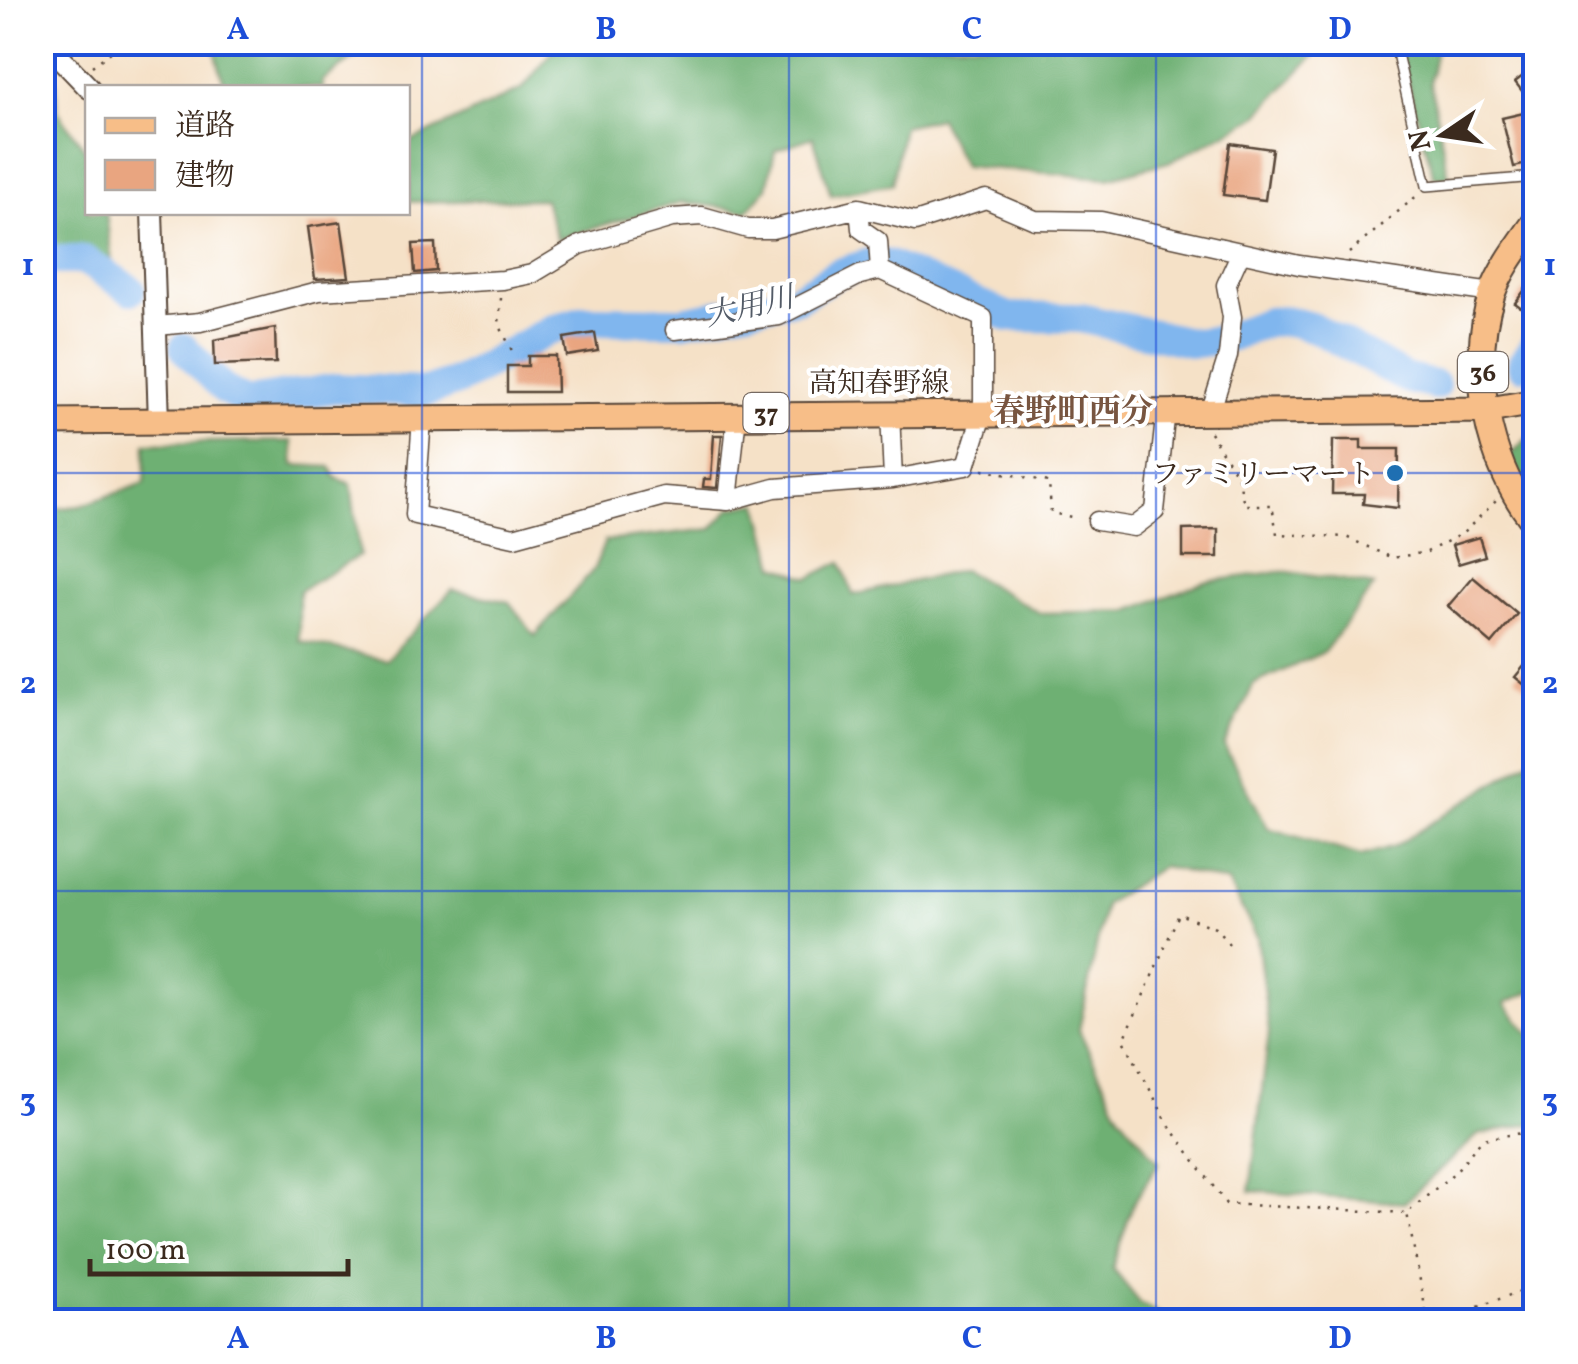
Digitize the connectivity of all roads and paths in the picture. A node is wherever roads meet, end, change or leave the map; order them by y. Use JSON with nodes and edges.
{"nodes":[{"id":1,"x":44,"y":42,"type":"edge"},
{"id":2,"x":124,"y":42,"type":"edge"},
{"id":3,"x":1398,"y":58,"type":"dead end"},
{"id":4,"x":90,"y":77,"type":"edge"},
{"id":5,"x":1536,"y":177,"type":"edge"},
{"id":6,"x":1427,"y":186,"type":"junction"},
{"id":7,"x":859,"y":208,"type":"junction"},
{"id":8,"x":152,"y":215,"type":"edge"},
{"id":9,"x":1536,"y":220,"type":"edge"},
{"id":10,"x":1241,"y":252,"type":"junction"},
{"id":11,"x":880,"y":263,"type":"junction"},
{"id":12,"x":1332,"y":267,"type":"junction"},
{"id":13,"x":503,"y":280,"type":"junction"},
{"id":14,"x":1492,"y":293,"type":"junction"},
{"id":15,"x":157,"y":326,"type":"junction"},
{"id":16,"x":675,"y":330,"type":"dead end"},
{"id":17,"x":516,"y":357,"type":"dead end"},
{"id":18,"x":1536,"y":402,"type":"edge"},
{"id":19,"x":1166,"y":410,"type":"junction"},
{"id":20,"x":1203,"y":410,"type":"junction"},
{"id":21,"x":1489,"y":410,"type":"junction"},
{"id":22,"x":890,"y":412,"type":"junction"},
{"id":23,"x":983,"y":412,"type":"junction"},
{"id":24,"x":737,"y":414,"type":"junction"},
{"id":25,"x":422,"y":418,"type":"junction"},
{"id":26,"x":42,"y":422,"type":"edge"},
{"id":27,"x":159,"y":422,"type":"junction"},
{"id":28,"x":966,"y":466,"type":"junction"},
{"id":29,"x":893,"y":479,"type":"junction"},
{"id":30,"x":1510,"y":486,"type":"junction"},
{"id":31,"x":728,"y":501,"type":"junction"},
{"id":32,"x":1097,"y":521,"type":"joint"},
{"id":33,"x":1536,"y":524,"type":"edge"},
{"id":34,"x":1229,"y":944,"type":"dead end"},
{"id":35,"x":1536,"y":1131,"type":"edge"},
{"id":36,"x":1407,"y":1213,"type":"junction"},
{"id":37,"x":1536,"y":1285,"type":"edge"},
{"id":38,"x":1428,"y":1322,"type":"edge"},
{"id":39,"x":1440,"y":1322,"type":"edge"}],
"edges":[{"from":1,"to":4,"type":"street"},
{"from":2,"to":4,"type":"path"},
{"from":3,"to":6,"type":"lane"},
{"from":5,"to":6,"type":"lane"},
{"from":6,"to":12,"type":"path"},
{"from":7,"to":10,"type":"street"},
{"from":7,"to":11,"type":"street"},
{"from":7,"to":13,"type":"street"},
{"from":8,"to":15,"type":"street"},
{"from":9,"to":14,"type":"main road","number":"36"},
{"from":10,"to":12,"type":"street"},
{"from":10,"to":20,"type":"street"},
{"from":11,"to":16,"type":"street"},
{"from":11,"to":23,"type":"street"},
{"from":12,"to":14,"type":"street"},
{"from":13,"to":15,"type":"street"},
{"from":13,"to":17,"type":"path"},
{"from":14,"to":21,"type":"main road","number":"36"},
{"from":15,"to":27,"type":"street"},
{"from":18,"to":21,"type":"main road","name":"高知春野線","number":"37"},
{"from":19,"to":20,"type":"main road","name":"高知春野線","number":"37"},
{"from":19,"to":23,"type":"main road","name":"高知春野線","number":"37"},
{"from":19,"to":32,"type":"street"},
{"from":20,"to":21,"type":"main road","name":"高知春野線","number":"37"},
{"from":20,"to":30,"type":"path"},
{"from":21,"to":30,"type":"main road","number":"36"},
{"from":22,"to":23,"type":"main road","name":"高知春野線","number":"37"},
{"from":22,"to":24,"type":"main road","name":"高知春野線","number":"37"},
{"from":22,"to":29,"type":"street"},
{"from":23,"to":28,"type":"street"},
{"from":24,"to":25,"type":"main road","name":"高知春野線","number":"37"},
{"from":24,"to":31,"type":"street"},
{"from":25,"to":27,"type":"main road","name":"高知春野線","number":"37"},
{"from":25,"to":31,"type":"street"},
{"from":26,"to":27,"type":"main road","name":"高知春野線","number":"37"},
{"from":28,"to":29,"type":"street"},
{"from":28,"to":32,"type":"path"},
{"from":29,"to":31,"type":"street"},
{"from":30,"to":33,"type":"main road","number":"36"},
{"from":34,"to":36,"type":"path"},
{"from":35,"to":36,"type":"path"},
{"from":36,"to":38,"type":"path"},
{"from":37,"to":39,"type":"path"}]}
